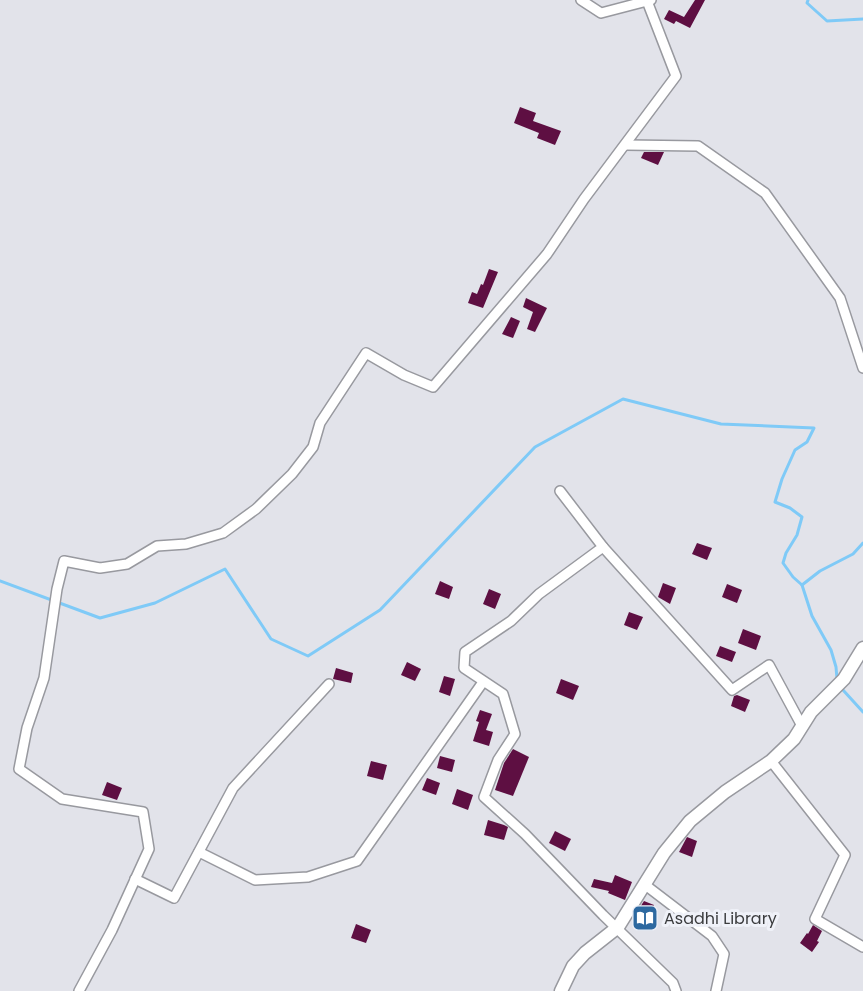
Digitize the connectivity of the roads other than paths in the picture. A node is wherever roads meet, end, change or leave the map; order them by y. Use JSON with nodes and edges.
{"nodes":[{"id":1,"x":581,"y":0,"type":"edge"},
{"id":2,"x":649,"y":1,"type":"edge"},
{"id":3,"x":626,"y":145,"type":"junction"},
{"id":4,"x":863,"y":368,"type":"edge"},
{"id":5,"x":560,"y":491,"type":"dead end"},
{"id":6,"x":603,"y":547,"type":"junction"},
{"id":7,"x":863,"y":648,"type":"edge"},
{"id":8,"x":483,"y":682,"type":"junction"},
{"id":9,"x":329,"y":684,"type":"dead end"},
{"id":10,"x":802,"y":726,"type":"junction"},
{"id":11,"x":771,"y":761,"type":"junction"},
{"id":12,"x":199,"y":852,"type":"junction"},
{"id":13,"x":135,"y":879,"type":"junction"},
{"id":14,"x":644,"y":884,"type":"junction"},
{"id":15,"x":618,"y":927,"type":"junction"},
{"id":16,"x":863,"y":947,"type":"edge"},
{"id":17,"x":80,"y":991,"type":"edge"},
{"id":18,"x":561,"y":991,"type":"edge"},
{"id":19,"x":676,"y":991,"type":"edge"},
{"id":20,"x":716,"y":991,"type":"edge"}],
"edges":[{"from":1,"to":2,"type":"street"},
{"from":2,"to":3,"type":"street"},
{"from":3,"to":4,"type":"street"},
{"from":3,"to":13,"type":"street"},
{"from":5,"to":6,"type":"street"},
{"from":6,"to":8,"type":"street"},
{"from":6,"to":10,"type":"street"},
{"from":7,"to":10,"type":"street"},
{"from":8,"to":12,"type":"street"},
{"from":8,"to":15,"type":"street"},
{"from":9,"to":12,"type":"street"},
{"from":10,"to":11,"type":"street"},
{"from":11,"to":14,"type":"street"},
{"from":11,"to":16,"type":"street"},
{"from":12,"to":13,"type":"street"},
{"from":13,"to":17,"type":"street"},
{"from":14,"to":15,"type":"street"},
{"from":14,"to":20,"type":"street"},
{"from":15,"to":18,"type":"street"},
{"from":15,"to":19,"type":"street"}]}
